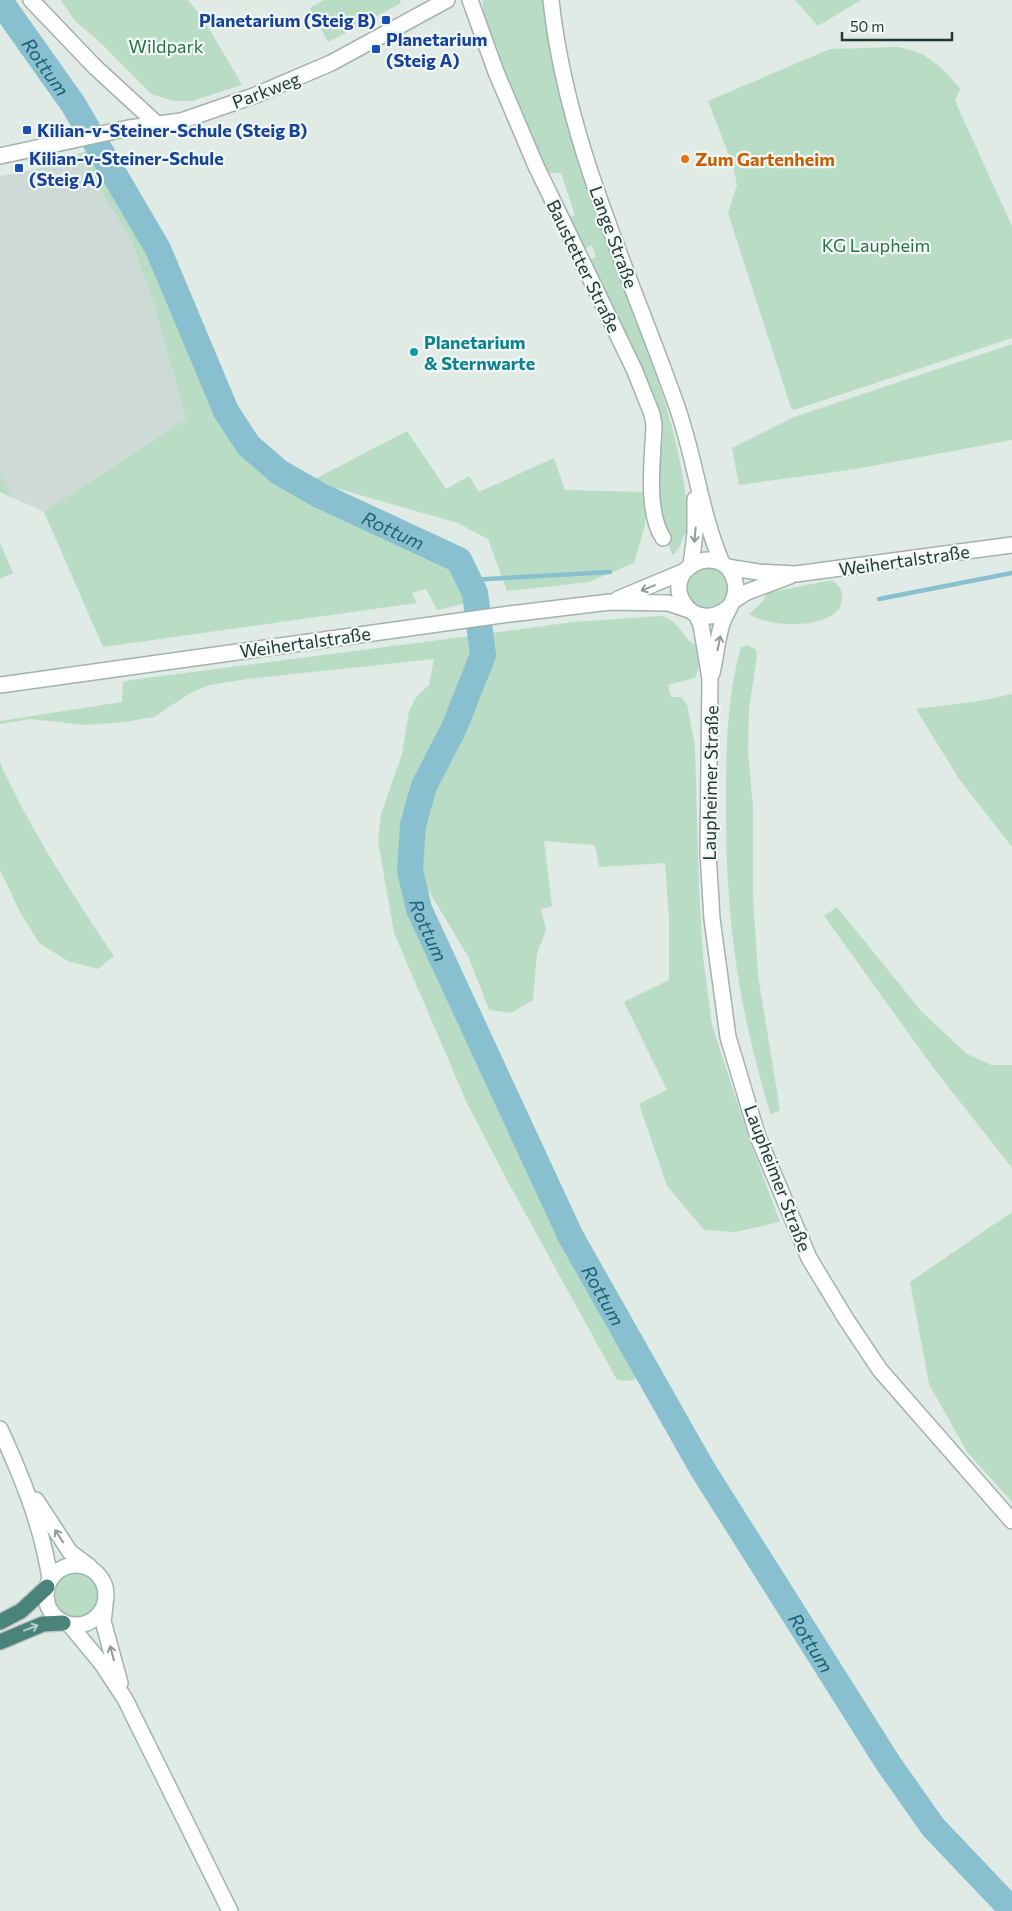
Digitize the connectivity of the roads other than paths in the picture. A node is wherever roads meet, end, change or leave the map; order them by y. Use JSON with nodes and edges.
{"nodes":[{"id":1,"x":31,"y":0,"type":"edge"},
{"id":2,"x":447,"y":0,"type":"edge"},
{"id":3,"x":470,"y":0,"type":"edge"},
{"id":4,"x":551,"y":0,"type":"edge"},
{"id":5,"x":157,"y":124,"type":"junction"},
{"id":6,"x":0,"y":156,"type":"edge"},
{"id":7,"x":693,"y":470,"type":"junction"},
{"id":8,"x":664,"y":538,"type":"dead end"},
{"id":9,"x":1012,"y":545,"type":"edge"},
{"id":10,"x":725,"y":565,"type":"junction"},
{"id":11,"x":688,"y":568,"type":"junction"},
{"id":12,"x":796,"y":574,"type":"junction"},
{"id":13,"x":610,"y":602,"type":"junction"},
{"id":14,"x":731,"y":604,"type":"junction"},
{"id":15,"x":692,"y":612,"type":"junction"},
{"id":16,"x":710,"y":679,"type":"junction"},
{"id":17,"x":0,"y":685,"type":"edge"},
{"id":18,"x":0,"y":1428,"type":"edge"},
{"id":19,"x":23,"y":1480,"type":"junction"},
{"id":20,"x":1012,"y":1521,"type":"edge"},
{"id":21,"x":94,"y":1570,"type":"junction"},
{"id":22,"x":49,"y":1583,"type":"junction"},
{"id":23,"x":106,"y":1605,"type":"junction"},
{"id":24,"x":0,"y":1622,"type":"edge"},
{"id":25,"x":66,"y":1624,"type":"junction"},
{"id":26,"x":0,"y":1642,"type":"edge"},
{"id":27,"x":125,"y":1699,"type":"junction"},
{"id":28,"x":230,"y":1911,"type":"edge"}],
"edges":[{"from":1,"to":5,"type":"street"},
{"from":2,"to":5,"type":"street","name":"Parkweg"},
{"from":3,"to":8,"type":"street","name":"Baustetter Straße"},
{"from":4,"to":7,"type":"street","name":"Lange Straße"},
{"from":5,"to":6,"type":"street","name":"Parkweg"},
{"from":7,"to":10,"type":"street","name":"Lange Straße"},
{"from":7,"to":11,"type":"street","name":"Lange Straße","one_way":true},
{"from":9,"to":12,"type":"street","name":"Weihertalstraße"},
{"from":10,"to":11,"type":"street"},
{"from":10,"to":12,"type":"street","name":"Weihertalstraße"},
{"from":10,"to":14,"type":"street"},
{"from":11,"to":13,"type":"street","name":"Weihertalstraße","one_way":true},
{"from":11,"to":15,"type":"street"},
{"from":12,"to":14,"type":"street","name":"Weihertalstraße"},
{"from":13,"to":15,"type":"street","name":"Weihertalstraße"},
{"from":13,"to":17,"type":"street","name":"Weihertalstraße"},
{"from":14,"to":15,"type":"street"},
{"from":16,"to":14,"type":"street","name":"Laupheimer Straße","one_way":true},
{"from":15,"to":16,"type":"street","name":"Laupheimer Straße"},
{"from":16,"to":20,"type":"street","name":"Laupheimer Straße"},
{"from":18,"to":19,"type":"street"},
{"from":21,"to":19,"type":"street","one_way":true},
{"from":19,"to":22,"type":"street"},
{"from":21,"to":22,"type":"street"},
{"from":21,"to":23,"type":"street"},
{"from":22,"to":24,"type":"highway"},
{"from":22,"to":25,"type":"street"},
{"from":23,"to":25,"type":"street"},
{"from":27,"to":23,"type":"street","one_way":true},
{"from":26,"to":25,"type":"highway","one_way":true},
{"from":25,"to":27,"type":"street"},
{"from":27,"to":28,"type":"street"}]}
